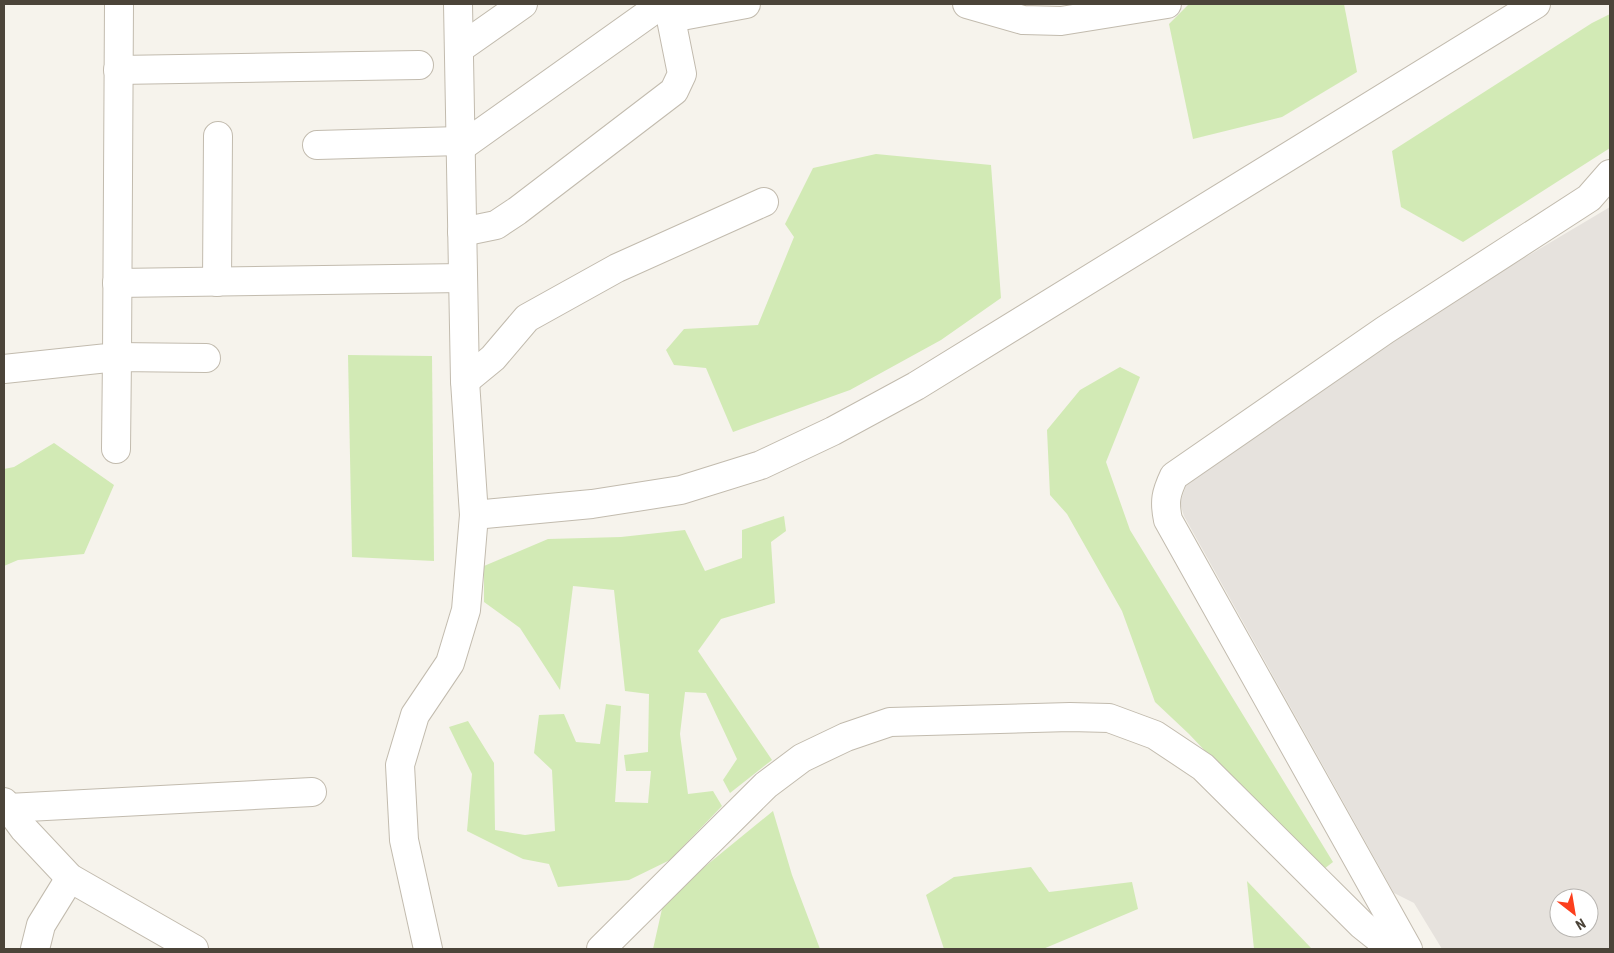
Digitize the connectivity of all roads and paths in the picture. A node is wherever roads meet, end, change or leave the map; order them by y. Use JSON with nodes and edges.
{"nodes":[{"id":1,"x":119,"y":4,"type":"edge"},
{"id":2,"x":458,"y":4,"type":"edge"},
{"id":3,"x":523,"y":4,"type":"edge"},
{"id":4,"x":746,"y":4,"type":"edge"},
{"id":5,"x":967,"y":4,"type":"edge"},
{"id":6,"x":1167,"y":4,"type":"edge"},
{"id":7,"x":1536,"y":4,"type":"edge"},
{"id":8,"x":667,"y":9,"type":"edge"},
{"id":9,"x":1063,"y":12,"type":"edge"},
{"id":10,"x":459,"y":49,"type":"junction"},
{"id":11,"x":419,"y":65,"type":"dead end"},
{"id":12,"x":118,"y":70,"type":"junction"},
{"id":13,"x":218,"y":136,"type":"dead end"},
{"id":14,"x":461,"y":144,"type":"junction"},
{"id":15,"x":317,"y":146,"type":"dead end"},
{"id":16,"x":1610,"y":174,"type":"edge"},
{"id":17,"x":764,"y":202,"type":"dead end"},
{"id":18,"x":462,"y":232,"type":"junction"},
{"id":19,"x":463,"y":278,"type":"junction"},
{"id":20,"x":217,"y":282,"type":"junction"},
{"id":21,"x":117,"y":283,"type":"junction"},
{"id":22,"x":117,"y":357,"type":"junction"},
{"id":23,"x":206,"y":358,"type":"dead end"},
{"id":24,"x":4,"y":369,"type":"edge"},
{"id":25,"x":465,"y":381,"type":"junction"},
{"id":26,"x":116,"y":449,"type":"dead end"},
{"id":27,"x":474,"y":515,"type":"junction"},
{"id":28,"x":312,"y":792,"type":"dead end"},
{"id":29,"x":6,"y":805,"type":"edge"},
{"id":30,"x":70,"y":878,"type":"junction"},
{"id":31,"x":35,"y":949,"type":"edge"},
{"id":32,"x":194,"y":949,"type":"edge"},
{"id":33,"x":428,"y":949,"type":"edge"},
{"id":34,"x":601,"y":949,"type":"edge"},
{"id":35,"x":1392,"y":949,"type":"edge"},
{"id":36,"x":1408,"y":949,"type":"edge"}],
"edges":[{"from":1,"to":12,"type":"street"},
{"from":2,"to":10,"type":"street"},
{"from":3,"to":10,"type":"street"},
{"from":4,"to":8,"type":"street"},
{"from":5,"to":9,"type":"street"},
{"from":6,"to":9,"type":"street"},
{"from":7,"to":27,"type":"street"},
{"from":8,"to":14,"type":"street"},
{"from":8,"to":18,"type":"street"},
{"from":10,"to":14,"type":"street"},
{"from":11,"to":12,"type":"street"},
{"from":12,"to":21,"type":"street"},
{"from":13,"to":20,"type":"street"},
{"from":14,"to":15,"type":"street"},
{"from":14,"to":18,"type":"street"},
{"from":16,"to":36,"type":"street"},
{"from":17,"to":25,"type":"street"},
{"from":18,"to":19,"type":"street"},
{"from":19,"to":20,"type":"street"},
{"from":19,"to":25,"type":"street"},
{"from":20,"to":21,"type":"street"},
{"from":21,"to":22,"type":"street"},
{"from":22,"to":23,"type":"street"},
{"from":22,"to":24,"type":"street"},
{"from":22,"to":26,"type":"street"},
{"from":25,"to":27,"type":"street"},
{"from":27,"to":33,"type":"street"},
{"from":28,"to":29,"type":"street"},
{"from":29,"to":30,"type":"street"},
{"from":30,"to":31,"type":"street"},
{"from":30,"to":32,"type":"street"},
{"from":34,"to":35,"type":"street"}]}
